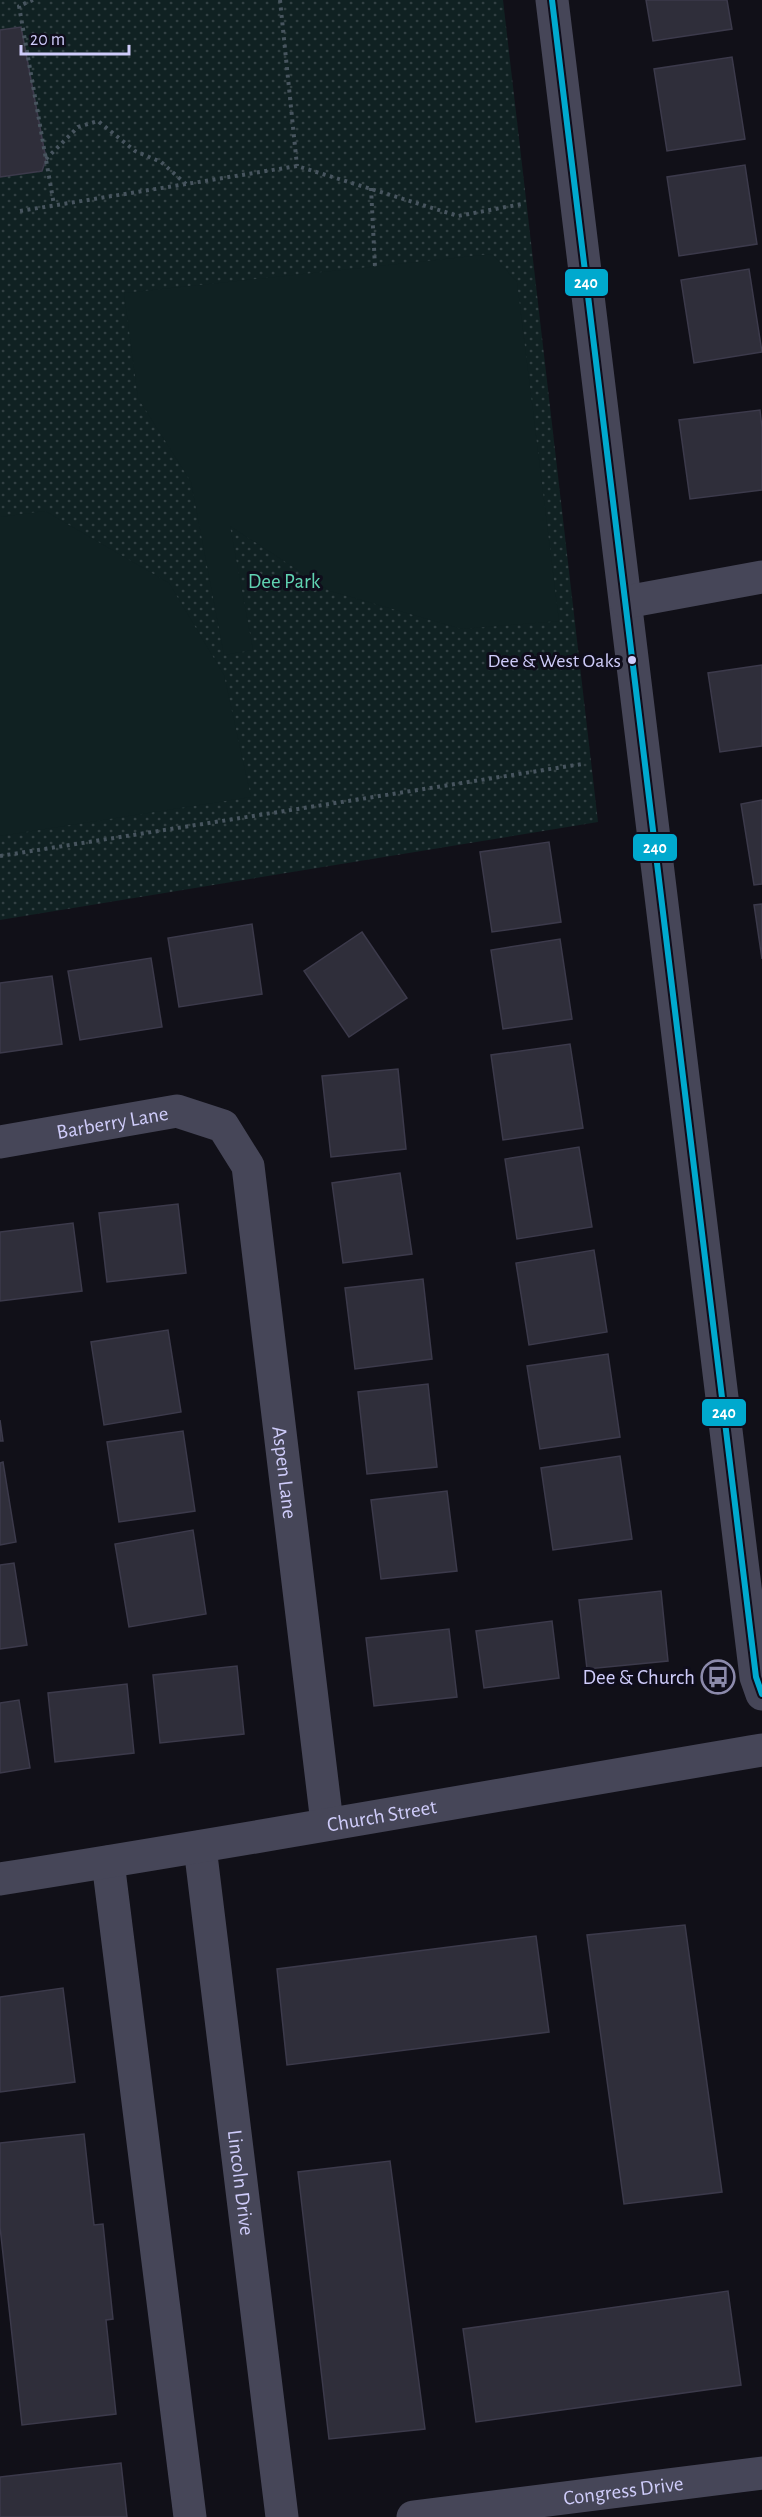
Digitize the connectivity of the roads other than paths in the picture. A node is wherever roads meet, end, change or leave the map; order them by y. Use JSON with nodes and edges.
{"nodes":[{"id":1,"x":552,"y":0,"type":"edge"},
{"id":2,"x":762,"y":578,"type":"edge"},
{"id":3,"x":626,"y":602,"type":"junction"},
{"id":4,"x":223,"y":1126,"type":"joint"},
{"id":5,"x":0,"y":1143,"type":"edge"},
{"id":6,"x":762,"y":1694,"type":"edge"},
{"id":7,"x":762,"y":1750,"type":"edge"},
{"id":8,"x":327,"y":1823,"type":"junction"},
{"id":9,"x":200,"y":1847,"type":"junction"},
{"id":10,"x":108,"y":1862,"type":"junction"},
{"id":11,"x":0,"y":1880,"type":"edge"},
{"id":12,"x":762,"y":2473,"type":"edge"},
{"id":13,"x":190,"y":2517,"type":"edge"},
{"id":14,"x":282,"y":2517,"type":"edge"},
{"id":15,"x":413,"y":2517,"type":"edge"}],
"edges":[{"from":1,"to":3,"type":"street"},
{"from":2,"to":3,"type":"street"},
{"from":3,"to":6,"type":"street"},
{"from":4,"to":5,"type":"street","name":"Barberry Lane"},
{"from":4,"to":8,"type":"street","name":"Aspen Lane"},
{"from":7,"to":8,"type":"street","name":"Church Street"},
{"from":8,"to":9,"type":"street","name":"Church Street"},
{"from":9,"to":10,"type":"street","name":"Church Street"},
{"from":9,"to":14,"type":"street","name":"Lincoln Drive"},
{"from":10,"to":11,"type":"street","name":"Church Street"},
{"from":10,"to":13,"type":"street"},
{"from":12,"to":15,"type":"street","name":"Congress Drive"}]}
